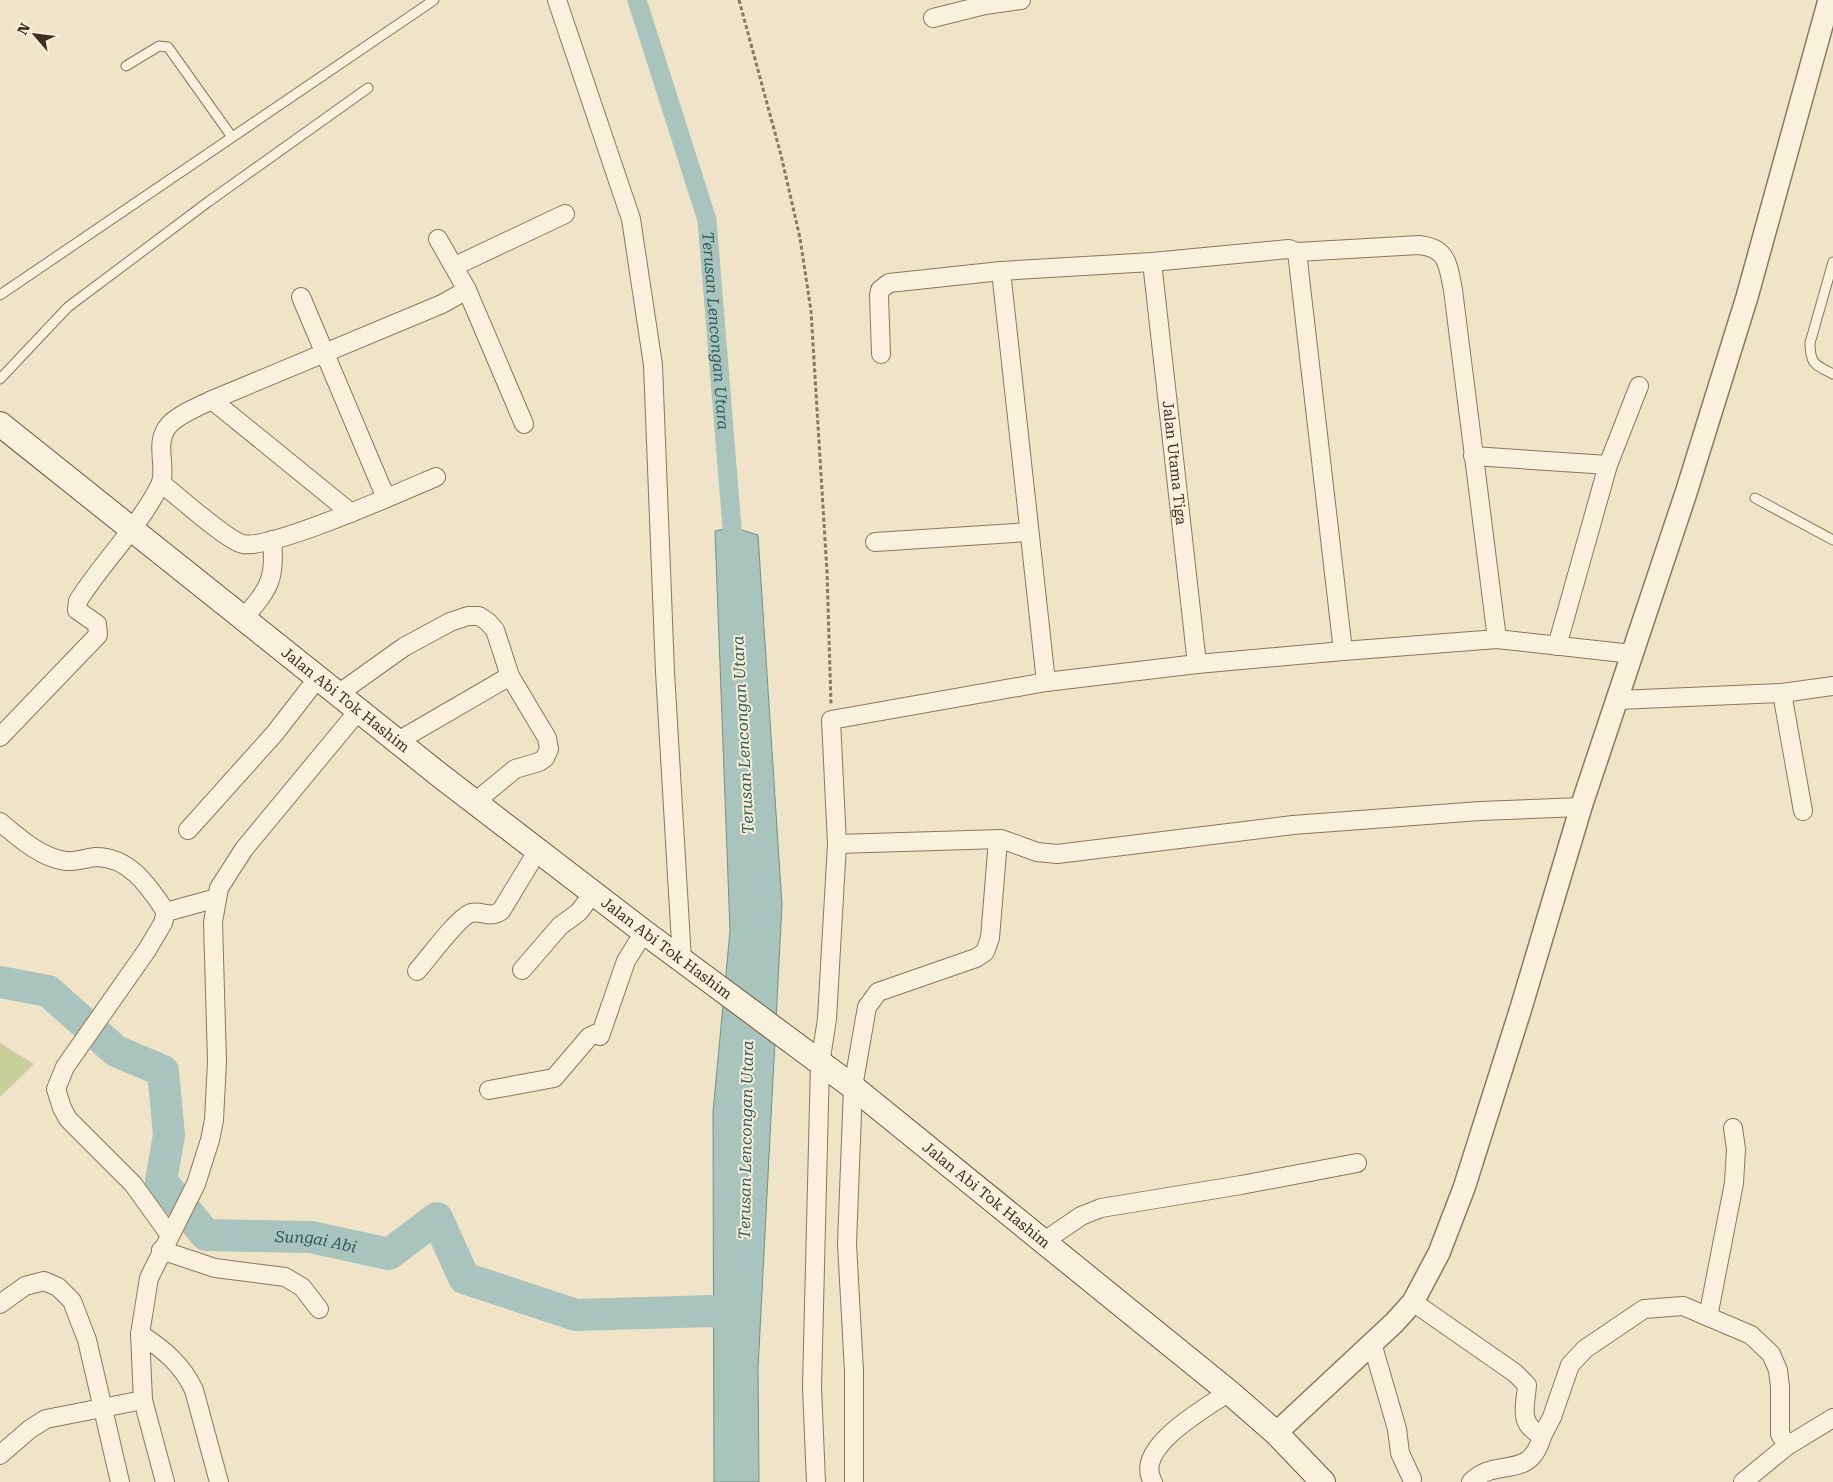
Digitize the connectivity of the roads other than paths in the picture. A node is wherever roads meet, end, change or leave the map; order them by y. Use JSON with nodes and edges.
{"nodes":[{"id":1,"x":434,"y":0,"type":"edge"},
{"id":2,"x":557,"y":0,"type":"edge"},
{"id":3,"x":1021,"y":0,"type":"edge"},
{"id":4,"x":1829,"y":0,"type":"edge"},
{"id":5,"x":985,"y":3,"type":"edge"},
{"id":6,"x":932,"y":18,"type":"dead end"},
{"id":7,"x":126,"y":66,"type":"dead end"},
{"id":8,"x":368,"y":88,"type":"dead end"},
{"id":9,"x":232,"y":137,"type":"junction"},
{"id":10,"x":565,"y":214,"type":"dead end"},
{"id":11,"x":438,"y":239,"type":"dead end"},
{"id":12,"x":1298,"y":252,"type":"junction"},
{"id":13,"x":1152,"y":262,"type":"junction"},
{"id":14,"x":1833,"y":262,"type":"edge"},
{"id":15,"x":455,"y":266,"type":"junction"},
{"id":16,"x":1001,"y":271,"type":"junction"},
{"id":17,"x":1830,"y":279,"type":"edge"},
{"id":18,"x":467,"y":290,"type":"junction"},
{"id":19,"x":0,"y":295,"type":"edge"},
{"id":20,"x":301,"y":297,"type":"dead end"},
{"id":21,"x":324,"y":352,"type":"junction"},
{"id":22,"x":881,"y":354,"type":"dead end"},
{"id":23,"x":1833,"y":374,"type":"edge"},
{"id":24,"x":0,"y":379,"type":"edge"},
{"id":25,"x":1639,"y":386,"type":"dead end"},
{"id":26,"x":212,"y":400,"type":"junction"},
{"id":27,"x":0,"y":424,"type":"edge"},
{"id":28,"x":524,"y":424,"type":"dead end"},
{"id":29,"x":1473,"y":456,"type":"junction"},
{"id":30,"x":1608,"y":465,"type":"junction"},
{"id":31,"x":436,"y":477,"type":"dead end"},
{"id":32,"x":161,"y":483,"type":"junction"},
{"id":33,"x":386,"y":498,"type":"junction"},
{"id":34,"x":1755,"y":498,"type":"dead end"},
{"id":35,"x":351,"y":513,"type":"junction"},
{"id":36,"x":131,"y":530,"type":"junction"},
{"id":37,"x":1029,"y":532,"type":"junction"},
{"id":38,"x":272,"y":540,"type":"junction"},
{"id":39,"x":1833,"y":540,"type":"edge"},
{"id":40,"x":875,"y":542,"type":"dead end"},
{"id":41,"x":244,"y":618,"type":"junction"},
{"id":42,"x":1497,"y":639,"type":"junction"},
{"id":43,"x":1557,"y":646,"type":"junction"},
{"id":44,"x":1343,"y":651,"type":"junction"},
{"id":45,"x":1632,"y":654,"type":"junction"},
{"id":46,"x":1197,"y":664,"type":"junction"},
{"id":47,"x":510,"y":676,"type":"junction"},
{"id":48,"x":317,"y":679,"type":"junction"},
{"id":49,"x":1046,"y":682,"type":"junction"},
{"id":50,"x":1833,"y":686,"type":"edge"},
{"id":51,"x":1782,"y":693,"type":"junction"},
{"id":52,"x":338,"y":694,"type":"junction"},
{"id":53,"x":1618,"y":700,"type":"junction"},
{"id":54,"x":359,"y":710,"type":"junction"},
{"id":55,"x":0,"y":738,"type":"edge"},
{"id":56,"x":398,"y":741,"type":"junction"},
{"id":57,"x":475,"y":802,"type":"junction"},
{"id":58,"x":1581,"y":807,"type":"junction"},
{"id":59,"x":1804,"y":811,"type":"dead end"},
{"id":60,"x":0,"y":822,"type":"edge"},
{"id":61,"x":188,"y":830,"type":"dead end"},
{"id":62,"x":998,"y":840,"type":"junction"},
{"id":63,"x":836,"y":844,"type":"junction"},
{"id":64,"x":538,"y":850,"type":"junction"},
{"id":65,"x":593,"y":893,"type":"junction"},
{"id":66,"x":216,"y":898,"type":"junction"},
{"id":67,"x":166,"y":912,"type":"junction"},
{"id":68,"x":644,"y":932,"type":"junction"},
{"id":69,"x":682,"y":960,"type":"junction"},
{"id":70,"x":417,"y":970,"type":"dead end"},
{"id":71,"x":522,"y":970,"type":"dead end"},
{"id":72,"x":811,"y":1057,"type":"junction"},
{"id":73,"x":853,"y":1087,"type":"junction"},
{"id":74,"x":489,"y":1090,"type":"dead end"},
{"id":75,"x":1733,"y":1128,"type":"dead end"},
{"id":76,"x":1357,"y":1163,"type":"dead end"},
{"id":77,"x":169,"y":1235,"type":"junction"},
{"id":78,"x":1043,"y":1242,"type":"junction"},
{"id":79,"x":1413,"y":1302,"type":"junction"},
{"id":80,"x":0,"y":1304,"type":"edge"},
{"id":81,"x":319,"y":1309,"type":"dead end"},
{"id":82,"x":1708,"y":1317,"type":"junction"},
{"id":83,"x":140,"y":1334,"type":"junction"},
{"id":84,"x":1372,"y":1343,"type":"junction"},
{"id":85,"x":1229,"y":1392,"type":"junction"},
{"id":86,"x":143,"y":1400,"type":"junction"},
{"id":87,"x":102,"y":1406,"type":"junction"},
{"id":88,"x":1833,"y":1418,"type":"edge"},
{"id":89,"x":1276,"y":1433,"type":"junction"},
{"id":90,"x":1542,"y":1436,"type":"junction"},
{"id":91,"x":1787,"y":1446,"type":"junction"},
{"id":92,"x":0,"y":1455,"type":"edge"},
{"id":93,"x":1412,"y":1479,"type":"dead end"},
{"id":94,"x":120,"y":1482,"type":"edge"},
{"id":95,"x":165,"y":1482,"type":"edge"},
{"id":96,"x":219,"y":1482,"type":"edge"},
{"id":97,"x":816,"y":1482,"type":"edge"},
{"id":98,"x":854,"y":1482,"type":"edge"},
{"id":99,"x":1153,"y":1482,"type":"edge"},
{"id":100,"x":1322,"y":1482,"type":"edge"},
{"id":101,"x":1471,"y":1482,"type":"edge"},
{"id":102,"x":1743,"y":1482,"type":"edge"}],
"edges":[{"from":1,"to":9,"type":"lane"},
{"from":2,"to":69,"type":"street"},
{"from":3,"to":5,"type":"street"},
{"from":4,"to":45,"type":"street"},
{"from":5,"to":6,"type":"street"},
{"from":7,"to":9,"type":"lane"},
{"from":8,"to":24,"type":"lane"},
{"from":9,"to":19,"type":"lane"},
{"from":10,"to":15,"type":"street"},
{"from":11,"to":15,"type":"street"},
{"from":12,"to":13,"type":"street"},
{"from":12,"to":29,"type":"street"},
{"from":12,"to":44,"type":"street"},
{"from":13,"to":16,"type":"street"},
{"from":13,"to":46,"type":"street","name":"Jalan Utama Tiga"},
{"from":14,"to":17,"type":"lane"},
{"from":15,"to":18,"type":"street"},
{"from":16,"to":22,"type":"street"},
{"from":16,"to":37,"type":"street"},
{"from":17,"to":23,"type":"lane"},
{"from":18,"to":21,"type":"street"},
{"from":18,"to":28,"type":"street"},
{"from":20,"to":21,"type":"street"},
{"from":21,"to":26,"type":"street"},
{"from":21,"to":33,"type":"street"},
{"from":25,"to":30,"type":"street"},
{"from":26,"to":32,"type":"street"},
{"from":26,"to":35,"type":"street"},
{"from":27,"to":36,"type":"main road","name":"Jalan Abi Tok Hashim"},
{"from":29,"to":30,"type":"street"},
{"from":29,"to":42,"type":"street"},
{"from":30,"to":43,"type":"street"},
{"from":31,"to":33,"type":"street"},
{"from":32,"to":36,"type":"street"},
{"from":32,"to":38,"type":"street"},
{"from":33,"to":35,"type":"street"},
{"from":34,"to":39,"type":"lane"},
{"from":35,"to":38,"type":"street"},
{"from":36,"to":41,"type":"main road","name":"Jalan Abi Tok Hashim"},
{"from":36,"to":55,"type":"street"},
{"from":37,"to":40,"type":"street"},
{"from":37,"to":49,"type":"street"},
{"from":38,"to":41,"type":"street"},
{"from":41,"to":48,"type":"main road","name":"Jalan Abi Tok Hashim"},
{"from":42,"to":43,"type":"street"},
{"from":42,"to":44,"type":"street"},
{"from":43,"to":45,"type":"street"},
{"from":44,"to":46,"type":"street"},
{"from":45,"to":53,"type":"street"},
{"from":46,"to":49,"type":"street"},
{"from":47,"to":52,"type":"street"},
{"from":47,"to":56,"type":"street"},
{"from":47,"to":57,"type":"street"},
{"from":48,"to":52,"type":"main road","name":"Jalan Abi Tok Hashim"},
{"from":48,"to":61,"type":"street"},
{"from":49,"to":63,"type":"street"},
{"from":50,"to":51,"type":"street"},
{"from":51,"to":53,"type":"street"},
{"from":51,"to":59,"type":"street"},
{"from":52,"to":54,"type":"main road","name":"Jalan Abi Tok Hashim"},
{"from":53,"to":58,"type":"street"},
{"from":54,"to":56,"type":"main road","name":"Jalan Abi Tok Hashim"},
{"from":54,"to":66,"type":"street"},
{"from":56,"to":57,"type":"main road","name":"Jalan Abi Tok Hashim"},
{"from":57,"to":64,"type":"main road","name":"Jalan Abi Tok Hashim"},
{"from":58,"to":62,"type":"street"},
{"from":58,"to":79,"type":"street"},
{"from":60,"to":67,"type":"street"},
{"from":62,"to":63,"type":"street"},
{"from":62,"to":73,"type":"street"},
{"from":63,"to":72,"type":"street"},
{"from":64,"to":65,"type":"main road","name":"Jalan Abi Tok Hashim"},
{"from":64,"to":70,"type":"street"},
{"from":65,"to":68,"type":"main road","name":"Jalan Abi Tok Hashim"},
{"from":65,"to":71,"type":"street"},
{"from":66,"to":67,"type":"street"},
{"from":66,"to":77,"type":"street"},
{"from":67,"to":77,"type":"street"},
{"from":68,"to":69,"type":"main road","name":"Jalan Abi Tok Hashim"},
{"from":68,"to":74,"type":"street"},
{"from":69,"to":72,"type":"main road","name":"Jalan Abi Tok Hashim"},
{"from":72,"to":73,"type":"main road","name":"Jalan Abi Tok Hashim"},
{"from":72,"to":97,"type":"street"},
{"from":73,"to":78,"type":"main road","name":"Jalan Abi Tok Hashim"},
{"from":73,"to":98,"type":"street"},
{"from":75,"to":82,"type":"street"},
{"from":76,"to":78,"type":"street"},
{"from":77,"to":81,"type":"street"},
{"from":77,"to":83,"type":"street"},
{"from":78,"to":85,"type":"main road","name":"Jalan Abi Tok Hashim"},
{"from":79,"to":84,"type":"street"},
{"from":79,"to":90,"type":"street"},
{"from":80,"to":87,"type":"street"},
{"from":82,"to":90,"type":"street"},
{"from":82,"to":91,"type":"street"},
{"from":83,"to":86,"type":"street"},
{"from":83,"to":96,"type":"street"},
{"from":84,"to":89,"type":"street"},
{"from":84,"to":93,"type":"street"},
{"from":85,"to":89,"type":"main road","name":"Jalan Abi Tok Hashim"},
{"from":85,"to":99,"type":"street"},
{"from":86,"to":87,"type":"street"},
{"from":86,"to":95,"type":"street"},
{"from":87,"to":92,"type":"street"},
{"from":87,"to":94,"type":"street"},
{"from":88,"to":91,"type":"street"},
{"from":89,"to":100,"type":"main road","name":"Jalan Abi Tok Hashim"},
{"from":90,"to":101,"type":"street"},
{"from":91,"to":102,"type":"street"}]}
